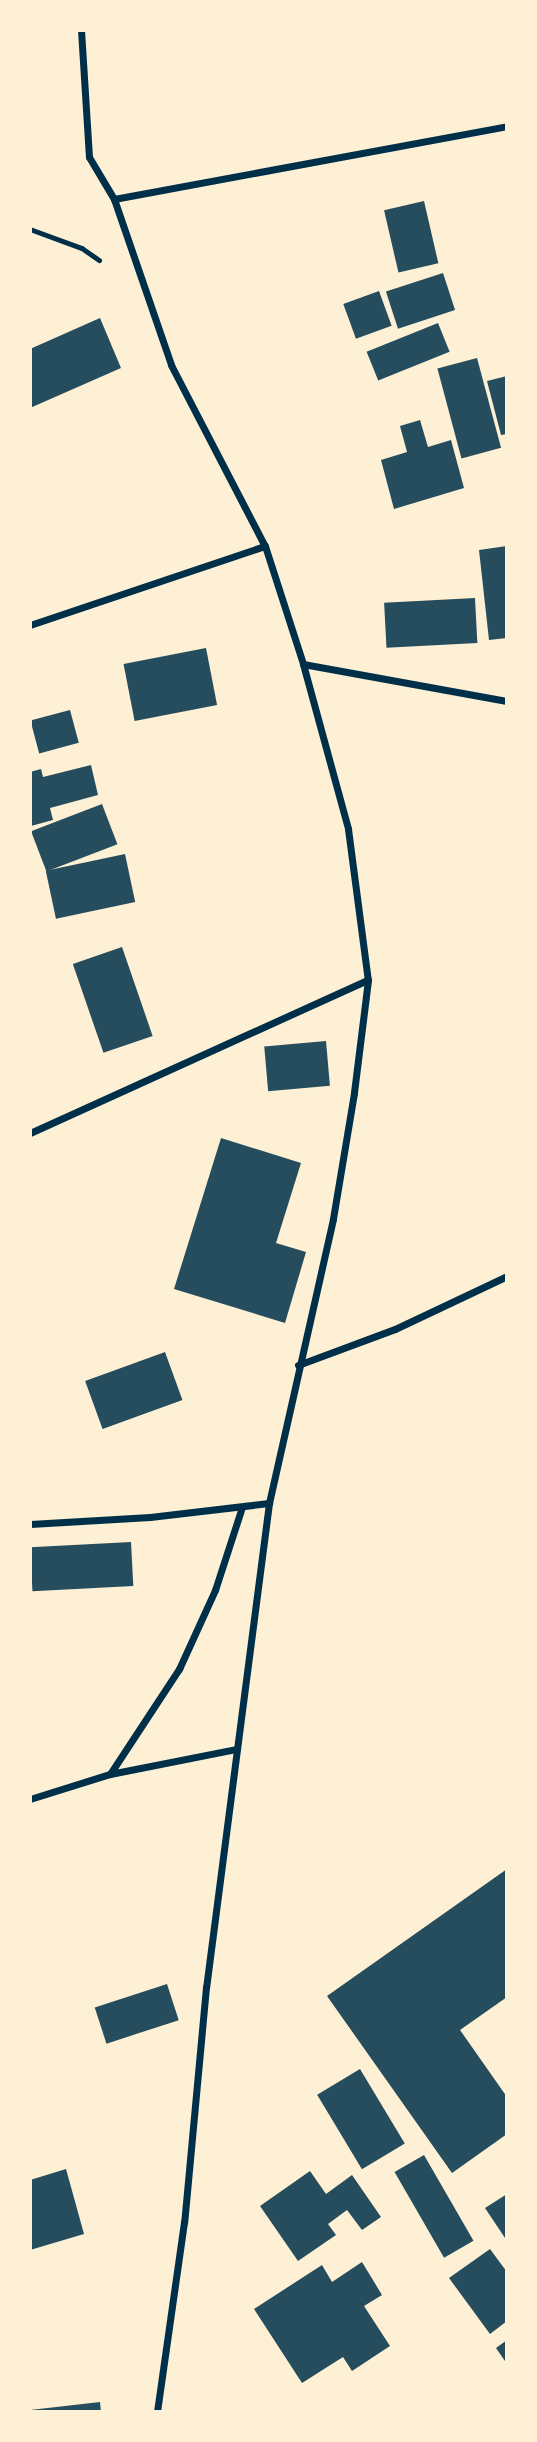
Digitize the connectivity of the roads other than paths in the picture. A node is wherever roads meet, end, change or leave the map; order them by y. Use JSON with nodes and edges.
{"nodes":[{"id":1,"x":81,"y":30,"type":"edge"},
{"id":2,"x":507,"y":126,"type":"edge"},
{"id":3,"x":114,"y":199,"type":"junction"},
{"id":4,"x":265,"y":546,"type":"junction"},
{"id":5,"x":30,"y":625,"type":"edge"},
{"id":6,"x":303,"y":664,"type":"junction"},
{"id":7,"x":507,"y":701,"type":"edge"},
{"id":8,"x":368,"y":980,"type":"junction"},
{"id":9,"x":30,"y":1133,"type":"edge"},
{"id":10,"x":507,"y":1276,"type":"edge"},
{"id":11,"x":298,"y":1365,"type":"junction"},
{"id":12,"x":270,"y":1503,"type":"junction"},
{"id":13,"x":242,"y":1507,"type":"junction"},
{"id":14,"x":30,"y":1524,"type":"edge"},
{"id":15,"x":236,"y":1749,"type":"junction"},
{"id":16,"x":110,"y":1774,"type":"junction"},
{"id":17,"x":30,"y":1800,"type":"edge"},
{"id":18,"x":156,"y":2412,"type":"edge"}],
"edges":[{"from":1,"to":3,"type":"street"},
{"from":2,"to":3,"type":"street"},
{"from":3,"to":4,"type":"street"},
{"from":4,"to":5,"type":"street"},
{"from":4,"to":6,"type":"street"},
{"from":6,"to":7,"type":"street"},
{"from":6,"to":8,"type":"street"},
{"from":8,"to":9,"type":"street"},
{"from":8,"to":11,"type":"street"},
{"from":10,"to":11,"type":"street"},
{"from":11,"to":12,"type":"street"},
{"from":12,"to":13,"type":"street"},
{"from":12,"to":15,"type":"street"},
{"from":13,"to":14,"type":"street"},
{"from":13,"to":16,"type":"street"},
{"from":15,"to":16,"type":"street"},
{"from":15,"to":18,"type":"street"},
{"from":16,"to":17,"type":"street"}]}
